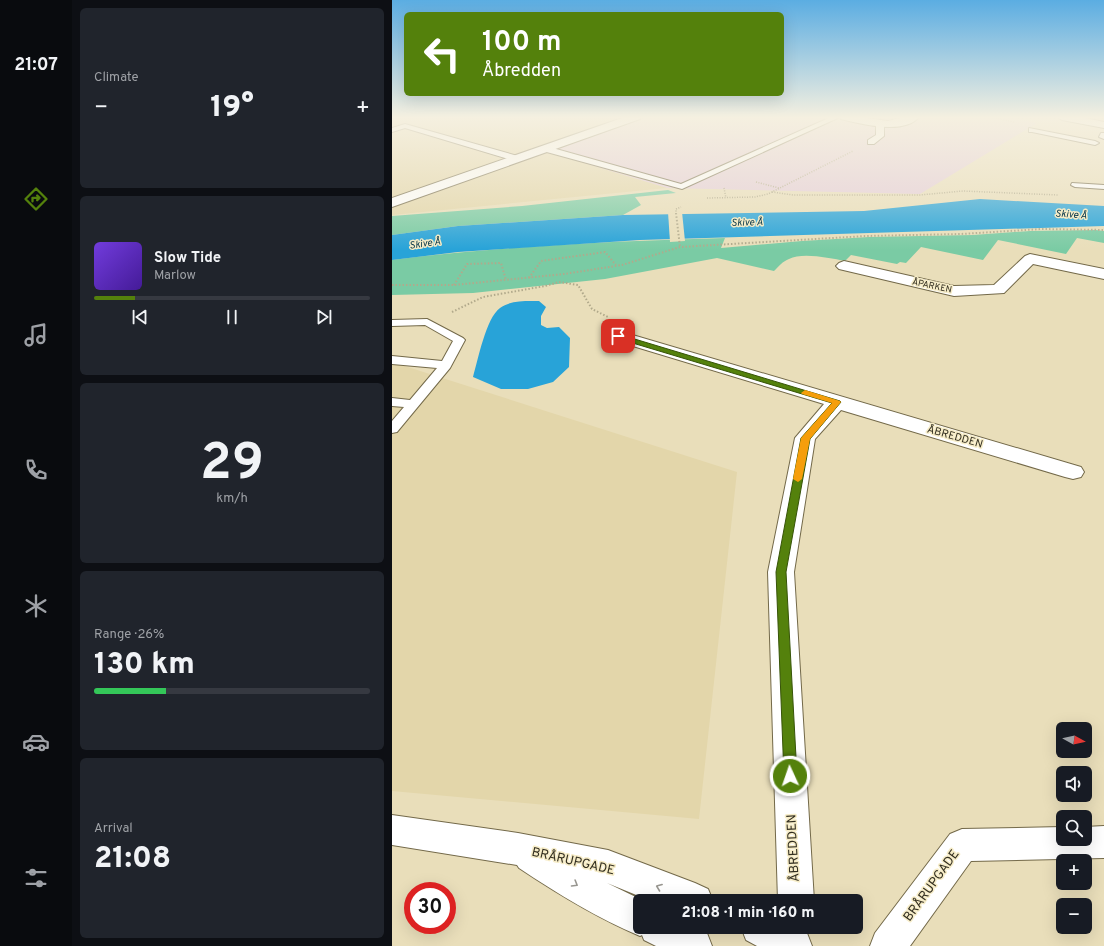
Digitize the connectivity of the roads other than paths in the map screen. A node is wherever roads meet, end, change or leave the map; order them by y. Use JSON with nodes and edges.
{"nodes":[{"id":1,"x":512,"y":161,"type":"edge"},
{"id":2,"x":591,"y":161,"type":"edge"},
{"id":3,"x":738,"y":161,"type":"edge"},
{"id":4,"x":1075,"y":185,"type":"dead end"},
{"id":5,"x":1104,"y":187,"type":"edge"},
{"id":6,"x":392,"y":203,"type":"edge"},
{"id":7,"x":844,"y":266,"type":"dead end"},
{"id":8,"x":1104,"y":274,"type":"edge"},
{"id":9,"x":392,"y":323,"type":"edge"},
{"id":10,"x":618,"y":336,"type":"road end"},
{"id":11,"x":392,"y":360,"type":"edge"},
{"id":12,"x":446,"y":365,"type":"junction"},
{"id":13,"x":392,"y":402,"type":"edge"},
{"id":14,"x":837,"y":402,"type":"junction"},
{"id":15,"x":413,"y":404,"type":"junction"},
{"id":16,"x":392,"y":429,"type":"edge"},
{"id":17,"x":1073,"y":472,"type":"dead end"},
{"id":18,"x":392,"y":830,"type":"edge"},
{"id":19,"x":1104,"y":842,"type":"edge"},
{"id":20,"x":518,"y":849,"type":"junction"},
{"id":21,"x":677,"y":894,"type":"edge"},
{"id":22,"x":796,"y":894,"type":"edge"},
{"id":23,"x":633,"y":914,"type":"edge"},
{"id":24,"x":671,"y":934,"type":"edge"},
{"id":25,"x":772,"y":934,"type":"edge"},
{"id":26,"x":797,"y":934,"type":"edge"},
{"id":27,"x":694,"y":946,"type":"edge"},
{"id":28,"x":794,"y":946,"type":"edge"},
{"id":29,"x":798,"y":946,"type":"edge"},
{"id":30,"x":888,"y":946,"type":"edge"}],
"edges":[{"from":1,"to":6,"type":"street"},
{"from":2,"to":3,"type":"lane"},
{"from":4,"to":5,"type":"lane"},
{"from":7,"to":8,"type":"street","name":"ÅPARKEN"},
{"from":9,"to":12,"type":"lane"},
{"from":10,"to":14,"type":"street","name":"ÅBREDDEN"},
{"from":11,"to":12,"type":"lane"},
{"from":12,"to":15,"type":"lane"},
{"from":13,"to":15,"type":"lane"},
{"from":14,"to":17,"type":"street","name":"ÅBREDDEN"},
{"from":14,"to":22,"type":"street","name":"ÅBREDDEN"},
{"from":15,"to":16,"type":"lane"},
{"from":18,"to":20,"type":"street","name":"BRÅRUPGADE"},
{"from":19,"to":30,"type":"street","name":"BRÅRUPGADE"},
{"from":21,"to":20,"type":"street","name":"BRÅRUPGADE","one_way":true},
{"from":20,"to":23,"type":"street","name":"BRÅRUPGADE","one_way":true},
{"from":24,"to":27,"type":"street"},
{"from":25,"to":28,"type":"street"},
{"from":26,"to":29,"type":"street"}]}
